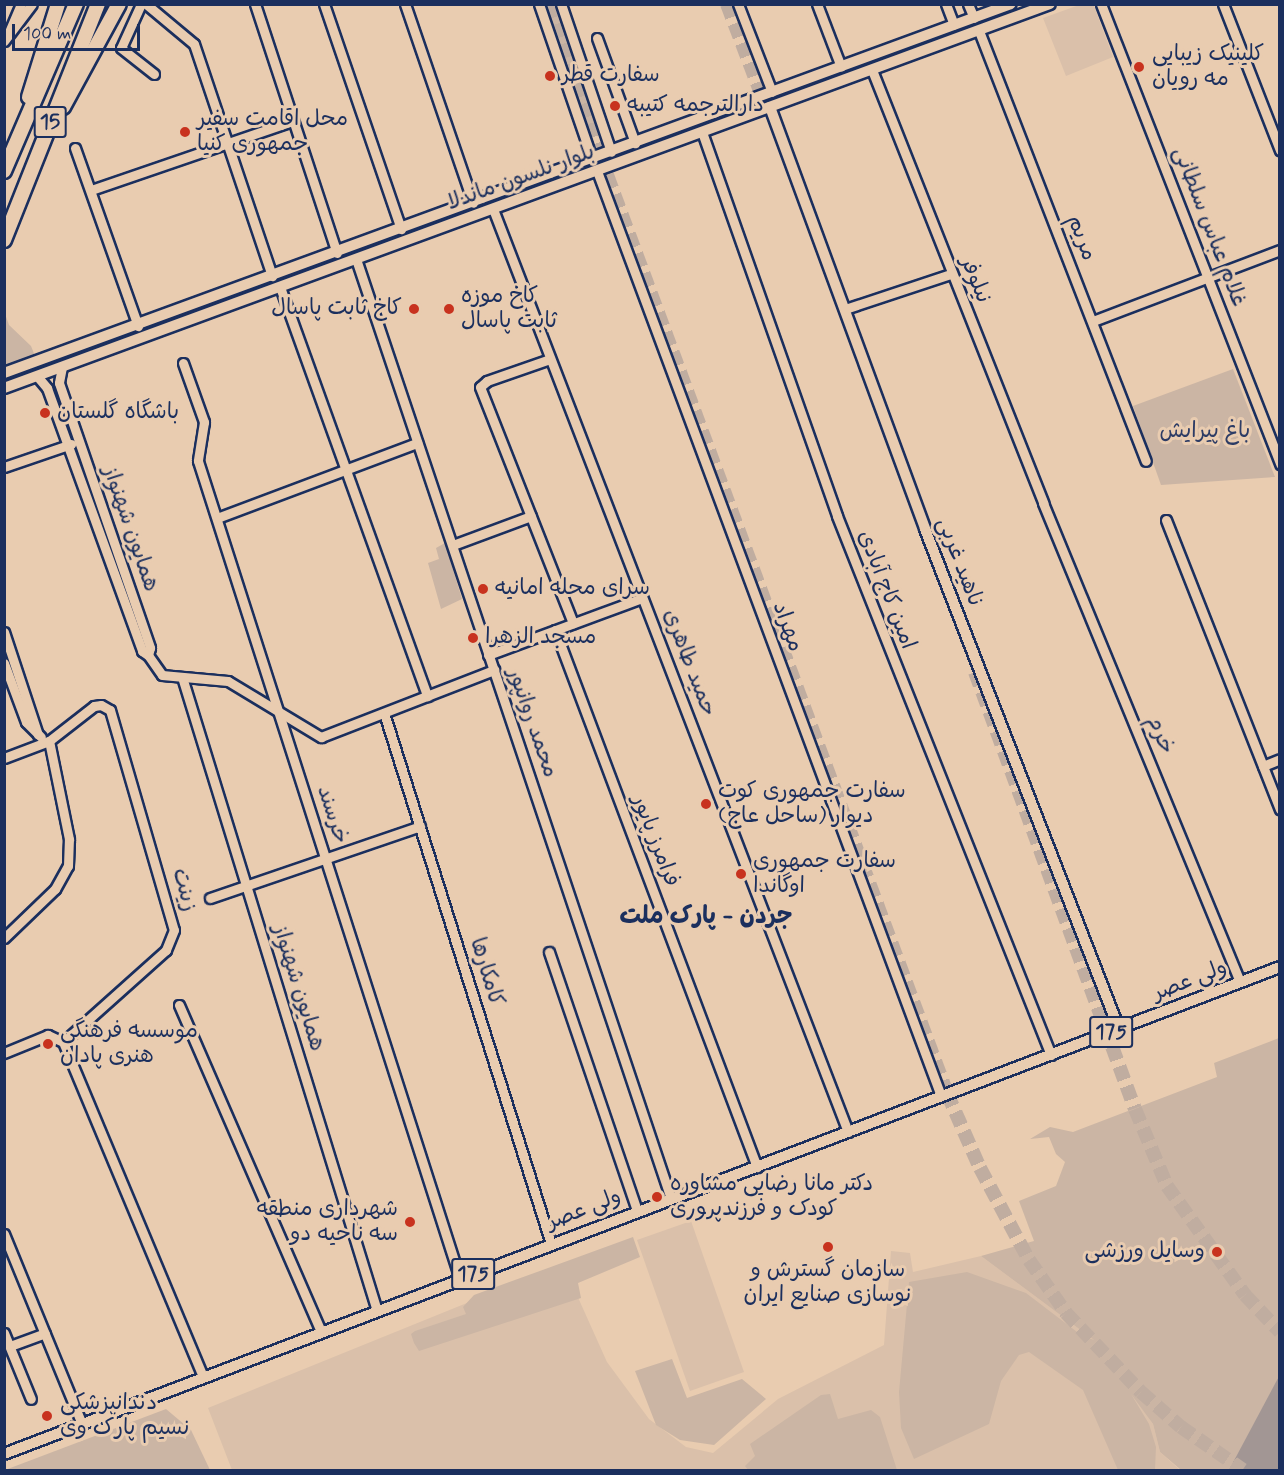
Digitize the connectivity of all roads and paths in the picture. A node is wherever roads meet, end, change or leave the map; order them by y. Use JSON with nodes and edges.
{"nodes":[{"id":1,"x":21,"y":4,"type":"edge"},
{"id":2,"x":32,"y":4,"type":"edge"},
{"id":3,"x":58,"y":4,"type":"edge"},
{"id":4,"x":76,"y":4,"type":"edge"},
{"id":5,"x":98,"y":4,"type":"edge"},
{"id":6,"x":119,"y":4,"type":"edge"},
{"id":7,"x":141,"y":4,"type":"edge"},
{"id":8,"x":146,"y":4,"type":"edge"},
{"id":9,"x":255,"y":4,"type":"edge"},
{"id":10,"x":324,"y":4,"type":"edge"},
{"id":11,"x":405,"y":4,"type":"edge"},
{"id":12,"x":539,"y":4,"type":"edge"},
{"id":13,"x":561,"y":4,"type":"edge"},
{"id":14,"x":738,"y":4,"type":"edge"},
{"id":15,"x":817,"y":4,"type":"edge"},
{"id":16,"x":946,"y":4,"type":"edge"},
{"id":17,"x":968,"y":4,"type":"edge"},
{"id":18,"x":1011,"y":4,"type":"edge"},
{"id":19,"x":1050,"y":4,"type":"edge"},
{"id":20,"x":1101,"y":4,"type":"edge"},
{"id":21,"x":1223,"y":4,"type":"edge"},
{"id":22,"x":974,"y":18,"type":"junction"},
{"id":23,"x":954,"y":26,"type":"junction"},
{"id":24,"x":979,"y":31,"type":"junction"},
{"id":25,"x":597,"y":38,"type":"dead end"},
{"id":26,"x":6,"y":39,"type":"edge"},
{"id":27,"x":573,"y":39,"type":"junction"},
{"id":28,"x":553,"y":45,"type":"junction"},
{"id":29,"x":841,"y":67,"type":"junction"},
{"id":30,"x":872,"y":70,"type":"junction"},
{"id":31,"x":154,"y":74,"type":"dead end"},
{"id":32,"x":772,"y":92,"type":"junction"},
{"id":33,"x":770,"y":107,"type":"junction"},
{"id":34,"x":293,"y":121,"type":"junction"},
{"id":35,"x":702,"y":132,"type":"junction"},
{"id":36,"x":19,"y":136,"type":"junction"},
{"id":37,"x":635,"y":143,"type":"junction"},
{"id":38,"x":226,"y":144,"type":"junction"},
{"id":39,"x":40,"y":145,"type":"junction"},
{"id":40,"x":75,"y":148,"type":"dead end"},
{"id":41,"x":1280,"y":150,"type":"edge"},
{"id":42,"x":611,"y":152,"type":"junction"},
{"id":43,"x":592,"y":159,"type":"junction"},
{"id":44,"x":4,"y":171,"type":"edge"},
{"id":45,"x":597,"y":171,"type":"junction"},
{"id":46,"x":91,"y":190,"type":"junction"},
{"id":47,"x":472,"y":203,"type":"junction"},
{"id":48,"x":493,"y":209,"type":"junction"},
{"id":49,"x":401,"y":229,"type":"junction"},
{"id":50,"x":4,"y":240,"type":"edge"},
{"id":51,"x":405,"y":241,"type":"junction"},
{"id":52,"x":1280,"y":250,"type":"edge"},
{"id":53,"x":337,"y":253,"type":"junction"},
{"id":54,"x":356,"y":259,"type":"junction"},
{"id":55,"x":951,"y":274,"type":"junction"},
{"id":56,"x":272,"y":276,"type":"junction"},
{"id":57,"x":1207,"y":278,"type":"junction"},
{"id":58,"x":280,"y":287,"type":"junction"},
{"id":59,"x":845,"y":309,"type":"junction"},
{"id":60,"x":1093,"y":321,"type":"junction"},
{"id":61,"x":138,"y":326,"type":"junction"},
{"id":62,"x":550,"y":359,"type":"junction"},
{"id":63,"x":183,"y":363,"type":"dead end"},
{"id":64,"x":62,"y":367,"type":"junction"},
{"id":65,"x":4,"y":373,"type":"edge"},
{"id":66,"x":37,"y":376,"type":"junction"},
{"id":67,"x":4,"y":388,"type":"edge"},
{"id":68,"x":79,"y":441,"type":"junction"},
{"id":69,"x":417,"y":443,"type":"junction"},
{"id":70,"x":67,"y":444,"type":"junction"},
{"id":71,"x":1146,"y":461,"type":"dead end"},
{"id":72,"x":1280,"y":464,"type":"edge"},
{"id":73,"x":4,"y":467,"type":"edge"},
{"id":74,"x":345,"y":470,"type":"junction"},
{"id":75,"x":1043,"y":503,"type":"joint"},
{"id":76,"x":531,"y":516,"type":"junction"},
{"id":77,"x":216,"y":518,"type":"junction"},
{"id":78,"x":1166,"y":520,"type":"dead end"},
{"id":79,"x":453,"y":545,"type":"junction"},
{"id":80,"x":642,"y":598,"type":"junction"},
{"id":81,"x":573,"y":623,"type":"junction"},
{"id":82,"x":555,"y":630,"type":"junction"},
{"id":83,"x":4,"y":632,"type":"edge"},
{"id":84,"x":147,"y":652,"type":"junction"},
{"id":85,"x":488,"y":655,"type":"junction"},
{"id":86,"x":4,"y":663,"type":"edge"},
{"id":87,"x":494,"y":670,"type":"junction"},
{"id":88,"x":182,"y":677,"type":"junction"},
{"id":89,"x":427,"y":696,"type":"junction"},
{"id":90,"x":277,"y":708,"type":"junction"},
{"id":91,"x":384,"y":713,"type":"junction"},
{"id":92,"x":38,"y":735,"type":"junction"},
{"id":93,"x":49,"y":741,"type":"junction"},
{"id":94,"x":4,"y":758,"type":"edge"},
{"id":95,"x":1280,"y":759,"type":"edge"},
{"id":96,"x":1263,"y":766,"type":"junction"},
{"id":97,"x":1280,"y":809,"type":"edge"},
{"id":98,"x":420,"y":826,"type":"junction"},
{"id":99,"x":325,"y":858,"type":"junction"},
{"id":100,"x":246,"y":886,"type":"junction"},
{"id":101,"x":210,"y":898,"type":"dead end"},
{"id":102,"x":4,"y":938,"type":"edge"},
{"id":103,"x":549,"y":952,"type":"dead end"},
{"id":104,"x":1280,"y":967,"type":"edge"},
{"id":105,"x":1240,"y":982,"type":"junction"},
{"id":106,"x":179,"y":1005,"type":"dead end"},
{"id":107,"x":1119,"y":1029,"type":"junction"},
{"id":108,"x":63,"y":1042,"type":"junction"},
{"id":109,"x":4,"y":1053,"type":"edge"},
{"id":110,"x":1051,"y":1055,"type":"junction"},
{"id":111,"x":941,"y":1096,"type":"junction"},
{"id":112,"x":848,"y":1132,"type":"junction"},
{"id":113,"x":757,"y":1167,"type":"junction"},
{"id":114,"x":671,"y":1199,"type":"junction"},
{"id":115,"x":637,"y":1211,"type":"junction"},
{"id":116,"x":5,"y":1236,"type":"edge"},
{"id":117,"x":551,"y":1244,"type":"junction"},
{"id":118,"x":460,"y":1279,"type":"junction"},
{"id":119,"x":377,"y":1311,"type":"junction"},
{"id":120,"x":321,"y":1332,"type":"junction"},
{"id":121,"x":4,"y":1333,"type":"edge"},
{"id":122,"x":45,"y":1333,"type":"junction"},
{"id":123,"x":10,"y":1346,"type":"junction"},
{"id":124,"x":203,"y":1377,"type":"junction"},
{"id":125,"x":31,"y":1399,"type":"dead end"},
{"id":126,"x":82,"y":1424,"type":"junction"},
{"id":127,"x":4,"y":1454,"type":"edge"}],
"edges":[{"from":1,"to":26,"type":"street"},
{"from":2,"to":26,"type":"street"},
{"from":3,"to":36,"type":"highway"},
{"from":4,"to":36,"type":"highway","number":"15"},
{"from":5,"to":39,"type":"highway","number":"15"},
{"from":6,"to":39,"type":"highway"},
{"from":7,"to":31,"type":"street"},
{"from":8,"to":38,"type":"street"},
{"from":9,"to":34,"type":"street"},
{"from":10,"to":49,"type":"street"},
{"from":11,"to":47,"type":"street"},
{"from":12,"to":28,"type":"street"},
{"from":13,"to":27,"type":"street"},
{"from":14,"to":32,"type":"street"},
{"from":15,"to":29,"type":"street"},
{"from":16,"to":23,"type":"street"},
{"from":17,"to":22,"type":"street"},
{"from":18,"to":22,"type":"main road","name":"بلوار نلسون ماندلا"},
{"from":19,"to":24,"type":"main road","name":"بلوار نلسون ماندلا"},
{"from":20,"to":57,"type":"street","name":"غلام عباس سلطانی"},
{"from":21,"to":41,"type":"street"},
{"from":22,"to":23,"type":"main road","name":"بلوار نلسون ماندلا"},
{"from":23,"to":29,"type":"main road","name":"بلوار نلسون ماندلا"},
{"from":24,"to":30,"type":"main road","name":"بلوار نلسون ماندلا"},
{"from":24,"to":60,"type":"street","name":"مریم"},
{"from":25,"to":37,"type":"street"},
{"from":27,"to":28,"type":"street"},
{"from":27,"to":42,"type":"street"},
{"from":28,"to":43,"type":"street"},
{"from":29,"to":32,"type":"main road","name":"بلوار نلسون ماندلا"},
{"from":30,"to":33,"type":"main road","name":"بلوار نلسون ماندلا"},
{"from":30,"to":55,"type":"street","name":"نیلوفر"},
{"from":32,"to":37,"type":"main road","name":"بلوار نلسون ماندلا"},
{"from":33,"to":35,"type":"main road","name":"بلوار نلسون ماندلا"},
{"from":33,"to":59,"type":"main road","name":"ناهید غربی"},
{"from":34,"to":38,"type":"street"},
{"from":34,"to":53,"type":"street"},
{"from":35,"to":45,"type":"main road","name":"بلوار نلسون ماندلا"},
{"from":35,"to":110,"type":"street","name":"امین کاج آبادی"},
{"from":36,"to":44,"type":"highway","number":"15"},
{"from":37,"to":42,"type":"main road","name":"بلوار نلسون ماندلا"},
{"from":38,"to":46,"type":"street"},
{"from":38,"to":56,"type":"street"},
{"from":39,"to":50,"type":"highway","number":"15"},
{"from":40,"to":46,"type":"street"},
{"from":42,"to":43,"type":"main road","name":"بلوار نلسون ماندلا"},
{"from":43,"to":47,"type":"main road","name":"بلوار نلسون ماندلا"},
{"from":45,"to":48,"type":"main road","name":"بلوار نلسون ماندلا"},
{"from":45,"to":111,"type":"street","name":"مهراد"},
{"from":46,"to":61,"type":"street"},
{"from":47,"to":49,"type":"main road","name":"بلوار نلسون ماندلا"},
{"from":48,"to":51,"type":"main road","name":"بلوار نلسون ماندلا"},
{"from":48,"to":62,"type":"street","name":"حمید طاهری"},
{"from":49,"to":51,"type":"main road"},
{"from":49,"to":53,"type":"main road","name":"بلوار نلسون ماندلا"},
{"from":51,"to":54,"type":"main road","name":"بلوار نلسون ماندلا"},
{"from":52,"to":57,"type":"street"},
{"from":53,"to":56,"type":"main road","name":"بلوار نلسون ماندلا"},
{"from":54,"to":58,"type":"main road","name":"بلوار نلسون ماندلا"},
{"from":54,"to":69,"type":"street","name":"محمد روانپور"},
{"from":55,"to":59,"type":"street"},
{"from":55,"to":75,"type":"street","name":"نیلوفر"},
{"from":56,"to":61,"type":"main road","name":"بلوار نلسون ماندلا"},
{"from":57,"to":60,"type":"street"},
{"from":57,"to":72,"type":"street","name":"غلام عباس سلطانی"},
{"from":58,"to":64,"type":"main road","name":"بلوار نلسون ماندلا"},
{"from":58,"to":74,"type":"street"},
{"from":59,"to":107,"type":"main road","name":"ناهید غربی"},
{"from":60,"to":71,"type":"street","name":"مریم"},
{"from":61,"to":65,"type":"main road","name":"بلوار نلسون ماندلا"},
{"from":62,"to":76,"type":"street"},
{"from":62,"to":80,"type":"street","name":"حمید طاهری"},
{"from":63,"to":77,"type":"street","name":"خرسند"},
{"from":64,"to":66,"type":"main road","name":"بلوار نلسون ماندلا"},
{"from":64,"to":68,"type":"street","name":"همایون شهنواز"},
{"from":66,"to":67,"type":"main road","name":"بلوار نلسون ماندلا"},
{"from":66,"to":70,"type":"street","name":"همایون شهنواز"},
{"from":68,"to":70,"type":"street"},
{"from":68,"to":84,"type":"street","name":"همایون شهنواز"},
{"from":69,"to":74,"type":"street"},
{"from":69,"to":79,"type":"street","name":"محمد روانپور"},
{"from":70,"to":73,"type":"street"},
{"from":70,"to":84,"type":"street","name":"همایون شهنواز"},
{"from":74,"to":77,"type":"street"},
{"from":74,"to":89,"type":"street"},
{"from":75,"to":105,"type":"street","name":"خرم"},
{"from":76,"to":79,"type":"street"},
{"from":76,"to":81,"type":"street"},
{"from":77,"to":90,"type":"street","name":"خرسند"},
{"from":78,"to":96,"type":"street"},
{"from":79,"to":85,"type":"street","name":"محمد روانپور"},
{"from":80,"to":81,"type":"street"},
{"from":80,"to":112,"type":"street","name":"حمید طاهری"},
{"from":81,"to":82,"type":"street"},
{"from":82,"to":85,"type":"street"},
{"from":82,"to":113,"type":"street","name":"فرامرز پایور"},
{"from":83,"to":92,"type":"street"},
{"from":84,"to":88,"type":"street"},
{"from":85,"to":87,"type":"street","name":"محمد روانپور"},
{"from":86,"to":92,"type":"street"},
{"from":87,"to":89,"type":"street"},
{"from":87,"to":114,"type":"street","name":"محمد روانپور"},
{"from":88,"to":90,"type":"street"},
{"from":88,"to":100,"type":"street","name":"همایون شهنواز"},
{"from":89,"to":91,"type":"street"},
{"from":90,"to":91,"type":"street"},
{"from":90,"to":99,"type":"street","name":"خرسند"},
{"from":91,"to":98,"type":"street","name":"کامکارها"},
{"from":92,"to":93,"type":"street"},
{"from":93,"to":94,"type":"street"},
{"from":93,"to":102,"type":"street"},
{"from":93,"to":108,"type":"street","name":"زینت"},
{"from":95,"to":96,"type":"street"},
{"from":96,"to":97,"type":"street"},
{"from":98,"to":99,"type":"street"},
{"from":98,"to":117,"type":"street","name":"کامکارها"},
{"from":99,"to":100,"type":"street"},
{"from":99,"to":118,"type":"street","name":"خرسند"},
{"from":100,"to":101,"type":"street"},
{"from":100,"to":119,"type":"street","name":"همایون شهنواز"},
{"from":103,"to":115,"type":"street"},
{"from":104,"to":105,"type":"main road","name":"ولی عصر","number":"175"},
{"from":105,"to":107,"type":"main road","name":"ولی عصر","number":"175"},
{"from":106,"to":120,"type":"street"},
{"from":107,"to":110,"type":"main road","name":"ولی عصر","number":"175"},
{"from":108,"to":109,"type":"street"},
{"from":108,"to":124,"type":"street"},
{"from":110,"to":111,"type":"main road","name":"ولی عصر","number":"175"},
{"from":111,"to":112,"type":"main road","name":"ولی عصر","number":"175"},
{"from":112,"to":113,"type":"main road","name":"ولی عصر","number":"175"},
{"from":113,"to":114,"type":"main road","name":"ولی عصر","number":"175"},
{"from":114,"to":115,"type":"main road","name":"ولی عصر","number":"175"},
{"from":115,"to":117,"type":"main road","name":"ولی عصر","number":"175"},
{"from":116,"to":122,"type":"street"},
{"from":117,"to":118,"type":"main road","name":"ولی عصر","number":"175"},
{"from":118,"to":119,"type":"main road","name":"ولی عصر","number":"175"},
{"from":119,"to":120,"type":"main road","name":"ولی عصر","number":"175"},
{"from":120,"to":124,"type":"main road","name":"ولی عصر","number":"175"},
{"from":121,"to":123,"type":"street"},
{"from":122,"to":123,"type":"street"},
{"from":122,"to":126,"type":"street"},
{"from":123,"to":125,"type":"street"},
{"from":124,"to":126,"type":"main road","name":"ولی عصر","number":"175"},
{"from":126,"to":127,"type":"main road","name":"ولی عصر","number":"175"}]}
